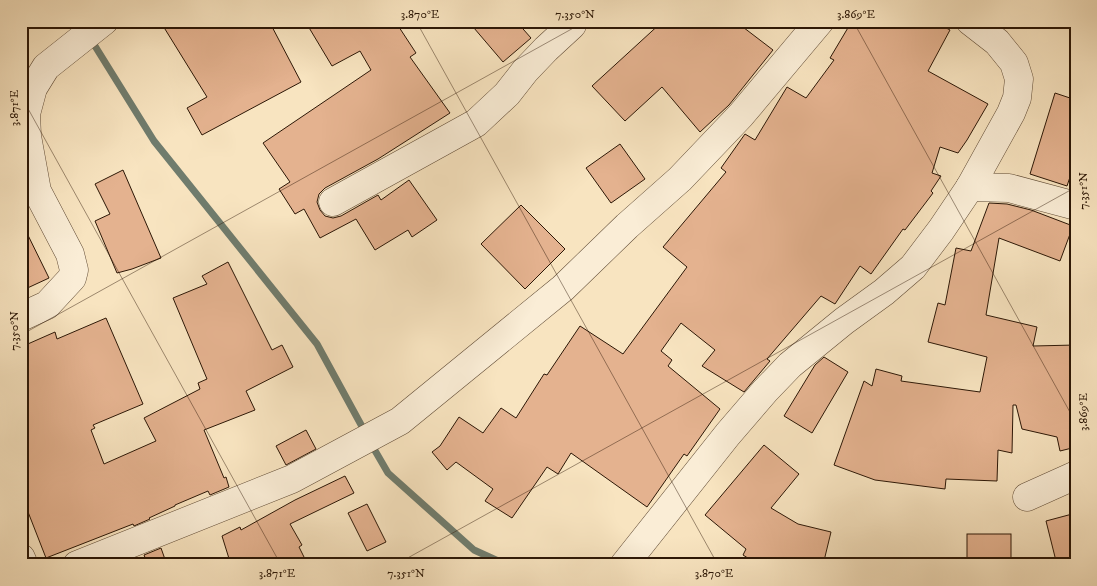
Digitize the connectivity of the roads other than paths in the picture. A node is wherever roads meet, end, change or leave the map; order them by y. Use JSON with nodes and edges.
{"nodes":[{"id":1,"x":104,"y":21,"type":"edge"},
{"id":2,"x":820,"y":21,"type":"edge"},
{"id":3,"x":970,"y":21,"type":"edge"},
{"id":4,"x":570,"y":22,"type":"edge"},
{"id":5,"x":992,"y":147,"type":"junction"},
{"id":6,"x":970,"y":187,"type":"junction"},
{"id":7,"x":1010,"y":188,"type":"junction"},
{"id":8,"x":333,"y":202,"type":"dead end"},
{"id":9,"x":1076,"y":206,"type":"edge"},
{"id":10,"x":21,"y":317,"type":"edge"},
{"id":11,"x":1076,"y":475,"type":"edge"},
{"id":12,"x":1027,"y":497,"type":"dead end"},
{"id":13,"x":21,"y":558,"type":"edge"},
{"id":14,"x":24,"y":565,"type":"edge"},
{"id":15,"x":77,"y":565,"type":"edge"},
{"id":16,"x":624,"y":565,"type":"edge"}],
"edges":[{"from":1,"to":10,"type":"street"},
{"from":2,"to":15,"type":"street"},
{"from":3,"to":5,"type":"street"},
{"from":4,"to":8,"type":"street"},
{"from":5,"to":6,"type":"street"},
{"from":5,"to":7,"type":"street"},
{"from":6,"to":7,"type":"street"},
{"from":6,"to":16,"type":"street"},
{"from":7,"to":9,"type":"street"},
{"from":11,"to":12,"type":"street"},
{"from":13,"to":14,"type":"street"}]}
